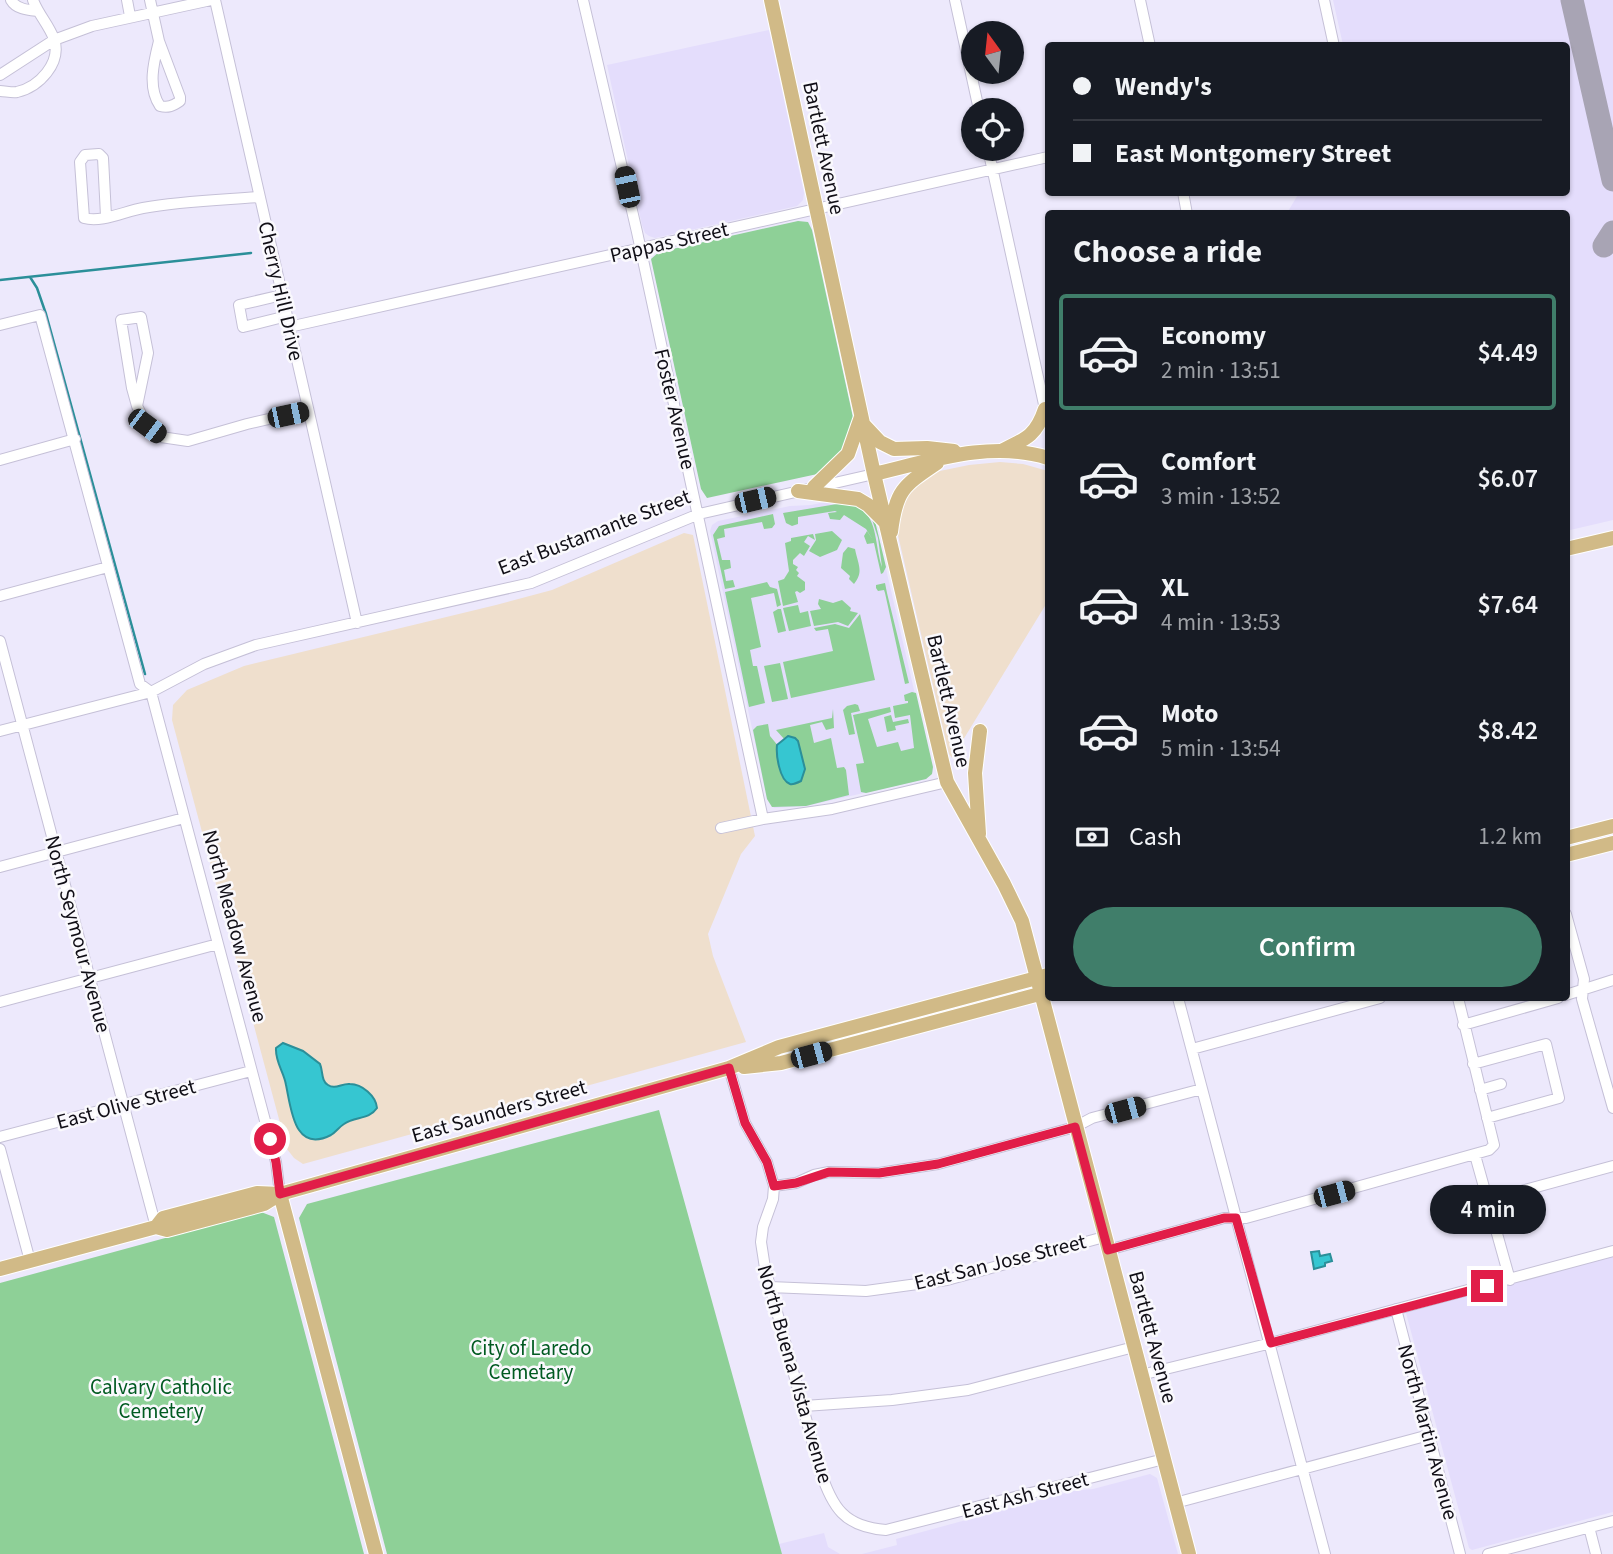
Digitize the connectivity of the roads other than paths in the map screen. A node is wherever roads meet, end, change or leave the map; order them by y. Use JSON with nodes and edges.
{"nodes":[{"id":1,"x":11,"y":0,"type":"edge"},
{"id":2,"x":127,"y":0,"type":"edge"},
{"id":3,"x":213,"y":0,"type":"edge"},
{"id":4,"x":583,"y":0,"type":"edge"},
{"id":5,"x":771,"y":0,"type":"edge"},
{"id":6,"x":955,"y":0,"type":"edge"},
{"id":7,"x":1140,"y":0,"type":"edge"},
{"id":8,"x":1324,"y":0,"type":"edge"},
{"id":9,"x":35,"y":5,"type":"edge"},
{"id":10,"x":151,"y":6,"type":"edge"},
{"id":11,"x":130,"y":16,"type":"junction"},
{"id":12,"x":54,"y":40,"type":"junction"},
{"id":13,"x":159,"y":41,"type":"junction"},
{"id":14,"x":1149,"y":42,"type":"edge"},
{"id":15,"x":1333,"y":42,"type":"edge"},
{"id":16,"x":0,"y":75,"type":"edge"},
{"id":17,"x":0,"y":91,"type":"edge"},
{"id":18,"x":976,"y":98,"type":"edge"},
{"id":19,"x":1045,"y":159,"type":"edge"},
{"id":20,"x":991,"y":161,"type":"edge"},
{"id":21,"x":993,"y":170,"type":"junction"},
{"id":22,"x":260,"y":197,"type":"junction"},
{"id":23,"x":816,"y":210,"type":"junction"},
{"id":24,"x":106,"y":216,"type":"junction"},
{"id":25,"x":640,"y":248,"type":"junction"},
{"id":26,"x":282,"y":295,"type":"junction"},
{"id":27,"x":288,"y":322,"type":"junction"},
{"id":28,"x":0,"y":325,"type":"edge"},
{"id":29,"x":137,"y":406,"type":"junction"},
{"id":30,"x":1045,"y":409,"type":"joint"},
{"id":31,"x":308,"y":411,"type":"junction"},
{"id":32,"x":863,"y":420,"type":"junction"},
{"id":33,"x":75,"y":439,"type":"junction"},
{"id":34,"x":1000,"y":451,"type":"junction"},
{"id":35,"x":967,"y":453,"type":"junction"},
{"id":36,"x":944,"y":458,"type":"junction"},
{"id":37,"x":1045,"y":458,"type":"edge"},
{"id":38,"x":0,"y":460,"type":"edge"},
{"id":39,"x":874,"y":474,"type":"junction"},
{"id":40,"x":814,"y":487,"type":"junction"},
{"id":41,"x":798,"y":491,"type":"junction"},
{"id":42,"x":699,"y":514,"type":"junction"},
{"id":43,"x":886,"y":523,"type":"junction"},
{"id":44,"x":1613,"y":538,"type":"edge"},
{"id":45,"x":890,"y":540,"type":"junction"},
{"id":46,"x":1570,"y":549,"type":"edge"},
{"id":47,"x":108,"y":567,"type":"junction"},
{"id":48,"x":0,"y":596,"type":"edge"},
{"id":49,"x":357,"y":623,"type":"junction"},
{"id":50,"x":0,"y":641,"type":"edge"},
{"id":51,"x":151,"y":692,"type":"junction"},
{"id":52,"x":22,"y":725,"type":"junction"},
{"id":53,"x":0,"y":731,"type":"edge"},
{"id":54,"x":980,"y":731,"type":"dead end"},
{"id":55,"x":947,"y":782,"type":"junction"},
{"id":56,"x":184,"y":818,"type":"junction"},
{"id":57,"x":764,"y":819,"type":"junction"},
{"id":58,"x":1613,"y":826,"type":"edge"},
{"id":59,"x":721,"y":828,"type":"dead end"},
{"id":60,"x":1613,"y":835,"type":"edge"},
{"id":61,"x":1570,"y":837,"type":"edge"},
{"id":62,"x":981,"y":842,"type":"junction"},
{"id":63,"x":1613,"y":843,"type":"edge"},
{"id":64,"x":1570,"y":845,"type":"edge"},
{"id":65,"x":56,"y":852,"type":"junction"},
{"id":66,"x":1570,"y":854,"type":"edge"},
{"id":67,"x":0,"y":867,"type":"edge"},
{"id":68,"x":1570,"y":928,"type":"edge"},
{"id":69,"x":218,"y":944,"type":"junction"},
{"id":70,"x":1042,"y":977,"type":"edge"},
{"id":71,"x":90,"y":978,"type":"junction"},
{"id":72,"x":1613,"y":980,"type":"edge"},
{"id":73,"x":1583,"y":988,"type":"junction"},
{"id":74,"x":1044,"y":993,"type":"edge"},
{"id":75,"x":1570,"y":993,"type":"edge"},
{"id":76,"x":1046,"y":1001,"type":"edge"},
{"id":77,"x":1179,"y":1001,"type":"edge"},
{"id":78,"x":1369,"y":1001,"type":"edge"},
{"id":79,"x":1459,"y":1001,"type":"edge"},
{"id":80,"x":1548,"y":1001,"type":"edge"},
{"id":81,"x":0,"y":1002,"type":"edge"},
{"id":82,"x":1463,"y":1025,"type":"junction"},
{"id":83,"x":1192,"y":1049,"type":"junction"},
{"id":84,"x":1473,"y":1064,"type":"junction"},
{"id":85,"x":729,"y":1068,"type":"junction"},
{"id":86,"x":251,"y":1071,"type":"junction"},
{"id":87,"x":1501,"y":1084,"type":"dead end"},
{"id":88,"x":1202,"y":1089,"type":"junction"},
{"id":89,"x":1480,"y":1090,"type":"junction"},
{"id":90,"x":124,"y":1104,"type":"junction"},
{"id":91,"x":1613,"y":1108,"type":"edge"},
{"id":92,"x":1487,"y":1118,"type":"junction"},
{"id":93,"x":1075,"y":1127,"type":"junction"},
{"id":94,"x":0,"y":1137,"type":"edge"},
{"id":95,"x":0,"y":1149,"type":"edge"},
{"id":96,"x":1475,"y":1156,"type":"junction"},
{"id":97,"x":1613,"y":1166,"type":"edge"},
{"id":98,"x":774,"y":1186,"type":"junction"},
{"id":99,"x":280,"y":1194,"type":"junction"},
{"id":100,"x":1488,"y":1200,"type":"junction"},
{"id":101,"x":1236,"y":1218,"type":"junction"},
{"id":102,"x":156,"y":1227,"type":"junction"},
{"id":103,"x":1106,"y":1243,"type":"junction"},
{"id":104,"x":1613,"y":1251,"type":"edge"},
{"id":105,"x":30,"y":1261,"type":"junction"},
{"id":106,"x":0,"y":1269,"type":"edge"},
{"id":107,"x":1510,"y":1280,"type":"junction"},
{"id":108,"x":770,"y":1287,"type":"junction"},
{"id":109,"x":1396,"y":1309,"type":"junction"},
{"id":110,"x":1271,"y":1343,"type":"junction"},
{"id":111,"x":1134,"y":1347,"type":"junction"},
{"id":112,"x":1141,"y":1375,"type":"junction"},
{"id":113,"x":804,"y":1406,"type":"junction"},
{"id":114,"x":1429,"y":1435,"type":"junction"},
{"id":115,"x":1164,"y":1459,"type":"junction"},
{"id":116,"x":1302,"y":1469,"type":"junction"},
{"id":117,"x":1175,"y":1503,"type":"junction"},
{"id":118,"x":1613,"y":1521,"type":"edge"},
{"id":119,"x":1589,"y":1527,"type":"junction"},
{"id":120,"x":886,"y":1530,"type":"joint"},
{"id":121,"x":376,"y":1554,"type":"edge"},
{"id":122,"x":1189,"y":1554,"type":"edge"},
{"id":123,"x":1325,"y":1554,"type":"edge"},
{"id":124,"x":1460,"y":1554,"type":"edge"},
{"id":125,"x":1488,"y":1554,"type":"edge"},
{"id":126,"x":1596,"y":1554,"type":"edge"}],
"edges":[{"from":1,"to":9,"type":"street"},
{"from":2,"to":11,"type":"street"},
{"from":3,"to":10,"type":"street"},
{"from":3,"to":22,"type":"street","name":"Cherry Hill Drive"},
{"from":4,"to":25,"type":"street","name":"Foster Avenue"},
{"from":5,"to":23,"type":"main road","name":"Bartlett Avenue"},
{"from":6,"to":18,"type":"street"},
{"from":7,"to":14,"type":"street"},
{"from":8,"to":15,"type":"street"},
{"from":9,"to":12,"type":"street"},
{"from":10,"to":11,"type":"street"},
{"from":10,"to":13,"type":"street"},
{"from":11,"to":12,"type":"street"},
{"from":12,"to":16,"type":"street"},
{"from":12,"to":17,"type":"street"},
{"from":13,"to":13,"type":"street"},
{"from":19,"to":21,"type":"street","name":"Pappas Street"},
{"from":20,"to":21,"type":"street"},
{"from":21,"to":23,"type":"street","name":"Pappas Street"},
{"from":21,"to":30,"type":"street"},
{"from":22,"to":24,"type":"street"},
{"from":22,"to":26,"type":"street","name":"Cherry Hill Drive"},
{"from":23,"to":25,"type":"street","name":"Pappas Street"},
{"from":23,"to":32,"type":"main road","name":"Bartlett Avenue"},
{"from":24,"to":24,"type":"street"},
{"from":25,"to":27,"type":"street","name":"Pappas Street"},
{"from":25,"to":42,"type":"street","name":"Foster Avenue"},
{"from":26,"to":27,"type":"street","name":"Cherry Hill Drive"},
{"from":26,"to":27,"type":"street","name":"Pappas Street"},
{"from":27,"to":31,"type":"street","name":"Cherry Hill Drive"},
{"from":28,"to":33,"type":"street","name":"North Meadow Avenue"},
{"from":29,"to":29,"type":"street"},
{"from":29,"to":31,"type":"street"},
{"from":30,"to":34,"type":"main road"},
{"from":31,"to":49,"type":"street","name":"Cherry Hill Drive"},
{"from":32,"to":35,"type":"main road"},
{"from":32,"to":39,"type":"main road","name":"Bartlett Avenue"},
{"from":32,"to":40,"type":"main road"},
{"from":33,"to":38,"type":"street"},
{"from":33,"to":47,"type":"street","name":"North Meadow Avenue"},
{"from":34,"to":35,"type":"main road","name":"East Bustamante Street"},
{"from":34,"to":37,"type":"main road","name":"East Bustamante Street"},
{"from":35,"to":36,"type":"main road","name":"East Bustamante Street"},
{"from":36,"to":39,"type":"main road","name":"East Bustamante Street"},
{"from":36,"to":45,"type":"main road"},
{"from":39,"to":40,"type":"street","name":"East Bustamante Street"},
{"from":39,"to":43,"type":"main road","name":"Bartlett Avenue"},
{"from":40,"to":41,"type":"street","name":"East Bustamante Street"},
{"from":41,"to":42,"type":"street","name":"East Bustamante Street"},
{"from":41,"to":43,"type":"main road"},
{"from":42,"to":49,"type":"street","name":"East Bustamante Street"},
{"from":42,"to":57,"type":"street","name":"Foster Avenue"},
{"from":43,"to":45,"type":"main road","name":"Bartlett Avenue"},
{"from":44,"to":46,"type":"main road"},
{"from":45,"to":55,"type":"main road","name":"Bartlett Avenue"},
{"from":47,"to":48,"type":"street"},
{"from":47,"to":51,"type":"street","name":"North Meadow Avenue"},
{"from":49,"to":51,"type":"street","name":"East Bustamante Street"},
{"from":50,"to":52,"type":"street","name":"North Seymour Avenue"},
{"from":51,"to":52,"type":"street","name":"East Bustamante Street"},
{"from":51,"to":56,"type":"street","name":"North Meadow Avenue"},
{"from":52,"to":53,"type":"street","name":"East Bustamante Street"},
{"from":52,"to":65,"type":"street","name":"North Seymour Avenue"},
{"from":54,"to":62,"type":"main road"},
{"from":55,"to":57,"type":"street"},
{"from":55,"to":62,"type":"main road","name":"Bartlett Avenue"},
{"from":56,"to":65,"type":"street"},
{"from":56,"to":69,"type":"street","name":"North Meadow Avenue"},
{"from":57,"to":59,"type":"street"},
{"from":58,"to":61,"type":"main road"},
{"from":60,"to":64,"type":"main road"},
{"from":62,"to":70,"type":"main road","name":"Bartlett Avenue"},
{"from":63,"to":66,"type":"main road"},
{"from":65,"to":67,"type":"street"},
{"from":65,"to":71,"type":"street","name":"North Seymour Avenue"},
{"from":68,"to":73,"type":"street"},
{"from":69,"to":71,"type":"street"},
{"from":69,"to":86,"type":"street","name":"North Meadow Avenue"},
{"from":70,"to":74,"type":"main road","name":"Bartlett Avenue"},
{"from":70,"to":85,"type":"main road","name":"East Saunders Street"},
{"from":71,"to":81,"type":"street"},
{"from":71,"to":90,"type":"street","name":"North Seymour Avenue"},
{"from":72,"to":73,"type":"street"},
{"from":73,"to":75,"type":"street"},
{"from":73,"to":91,"type":"street"},
{"from":74,"to":85,"type":"main road","name":"East Saunders Street"},
{"from":76,"to":93,"type":"main road","name":"Bartlett Avenue"},
{"from":77,"to":83,"type":"street"},
{"from":78,"to":83,"type":"street"},
{"from":79,"to":82,"type":"street"},
{"from":80,"to":82,"type":"street"},
{"from":82,"to":84,"type":"street"},
{"from":83,"to":88,"type":"street"},
{"from":84,"to":89,"type":"street"},
{"from":84,"to":92,"type":"street"},
{"from":85,"to":98,"type":"street"},
{"from":85,"to":99,"type":"main road","name":"East Saunders Street"},
{"from":86,"to":90,"type":"street","name":"East Olive Street"},
{"from":86,"to":99,"type":"street","name":"North Meadow Avenue"},
{"from":87,"to":89,"type":"street"},
{"from":88,"to":93,"type":"street"},
{"from":88,"to":101,"type":"street"},
{"from":89,"to":92,"type":"street"},
{"from":90,"to":94,"type":"street","name":"East Olive Street"},
{"from":90,"to":102,"type":"street","name":"North Seymour Avenue"},
{"from":92,"to":96,"type":"street","name":"East San Jose Street"},
{"from":93,"to":98,"type":"street"},
{"from":93,"to":103,"type":"main road","name":"Bartlett Avenue"},
{"from":95,"to":105,"type":"street"},
{"from":96,"to":100,"type":"street"},
{"from":96,"to":101,"type":"street","name":"East San Jose Street"},
{"from":97,"to":100,"type":"street"},
{"from":98,"to":108,"type":"street","name":"North Buena Vista Avenue"},
{"from":99,"to":102,"type":"main road","name":"East Saunders Street"},
{"from":99,"to":121,"type":"main road","name":"North Meadow Avenue"},
{"from":100,"to":107,"type":"street"},
{"from":101,"to":103,"type":"street","name":"East San Jose Street"},
{"from":101,"to":110,"type":"street"},
{"from":102,"to":105,"type":"main road","name":"East Saunders Street"},
{"from":103,"to":108,"type":"street","name":"East San Jose Street"},
{"from":103,"to":111,"type":"main road","name":"Bartlett Avenue"},
{"from":104,"to":107,"type":"street"},
{"from":105,"to":106,"type":"main road","name":"East Saunders Street"},
{"from":107,"to":109,"type":"street"},
{"from":108,"to":113,"type":"street","name":"North Buena Vista Avenue"},
{"from":109,"to":110,"type":"street"},
{"from":109,"to":114,"type":"street","name":"North Martin Avenue"},
{"from":110,"to":112,"type":"street"},
{"from":110,"to":116,"type":"street"},
{"from":111,"to":112,"type":"main road","name":"Bartlett Avenue"},
{"from":111,"to":113,"type":"street"},
{"from":112,"to":115,"type":"main road","name":"Bartlett Avenue"},
{"from":113,"to":120,"type":"street","name":"North Buena Vista Avenue"},
{"from":114,"to":116,"type":"street"},
{"from":114,"to":124,"type":"street","name":"North Martin Avenue"},
{"from":115,"to":117,"type":"main road","name":"Bartlett Avenue"},
{"from":115,"to":120,"type":"street","name":"East Ash Street"},
{"from":116,"to":117,"type":"street"},
{"from":116,"to":123,"type":"street"},
{"from":117,"to":122,"type":"main road","name":"Bartlett Avenue"},
{"from":118,"to":119,"type":"street"},
{"from":119,"to":125,"type":"street"},
{"from":119,"to":126,"type":"street"}]}
